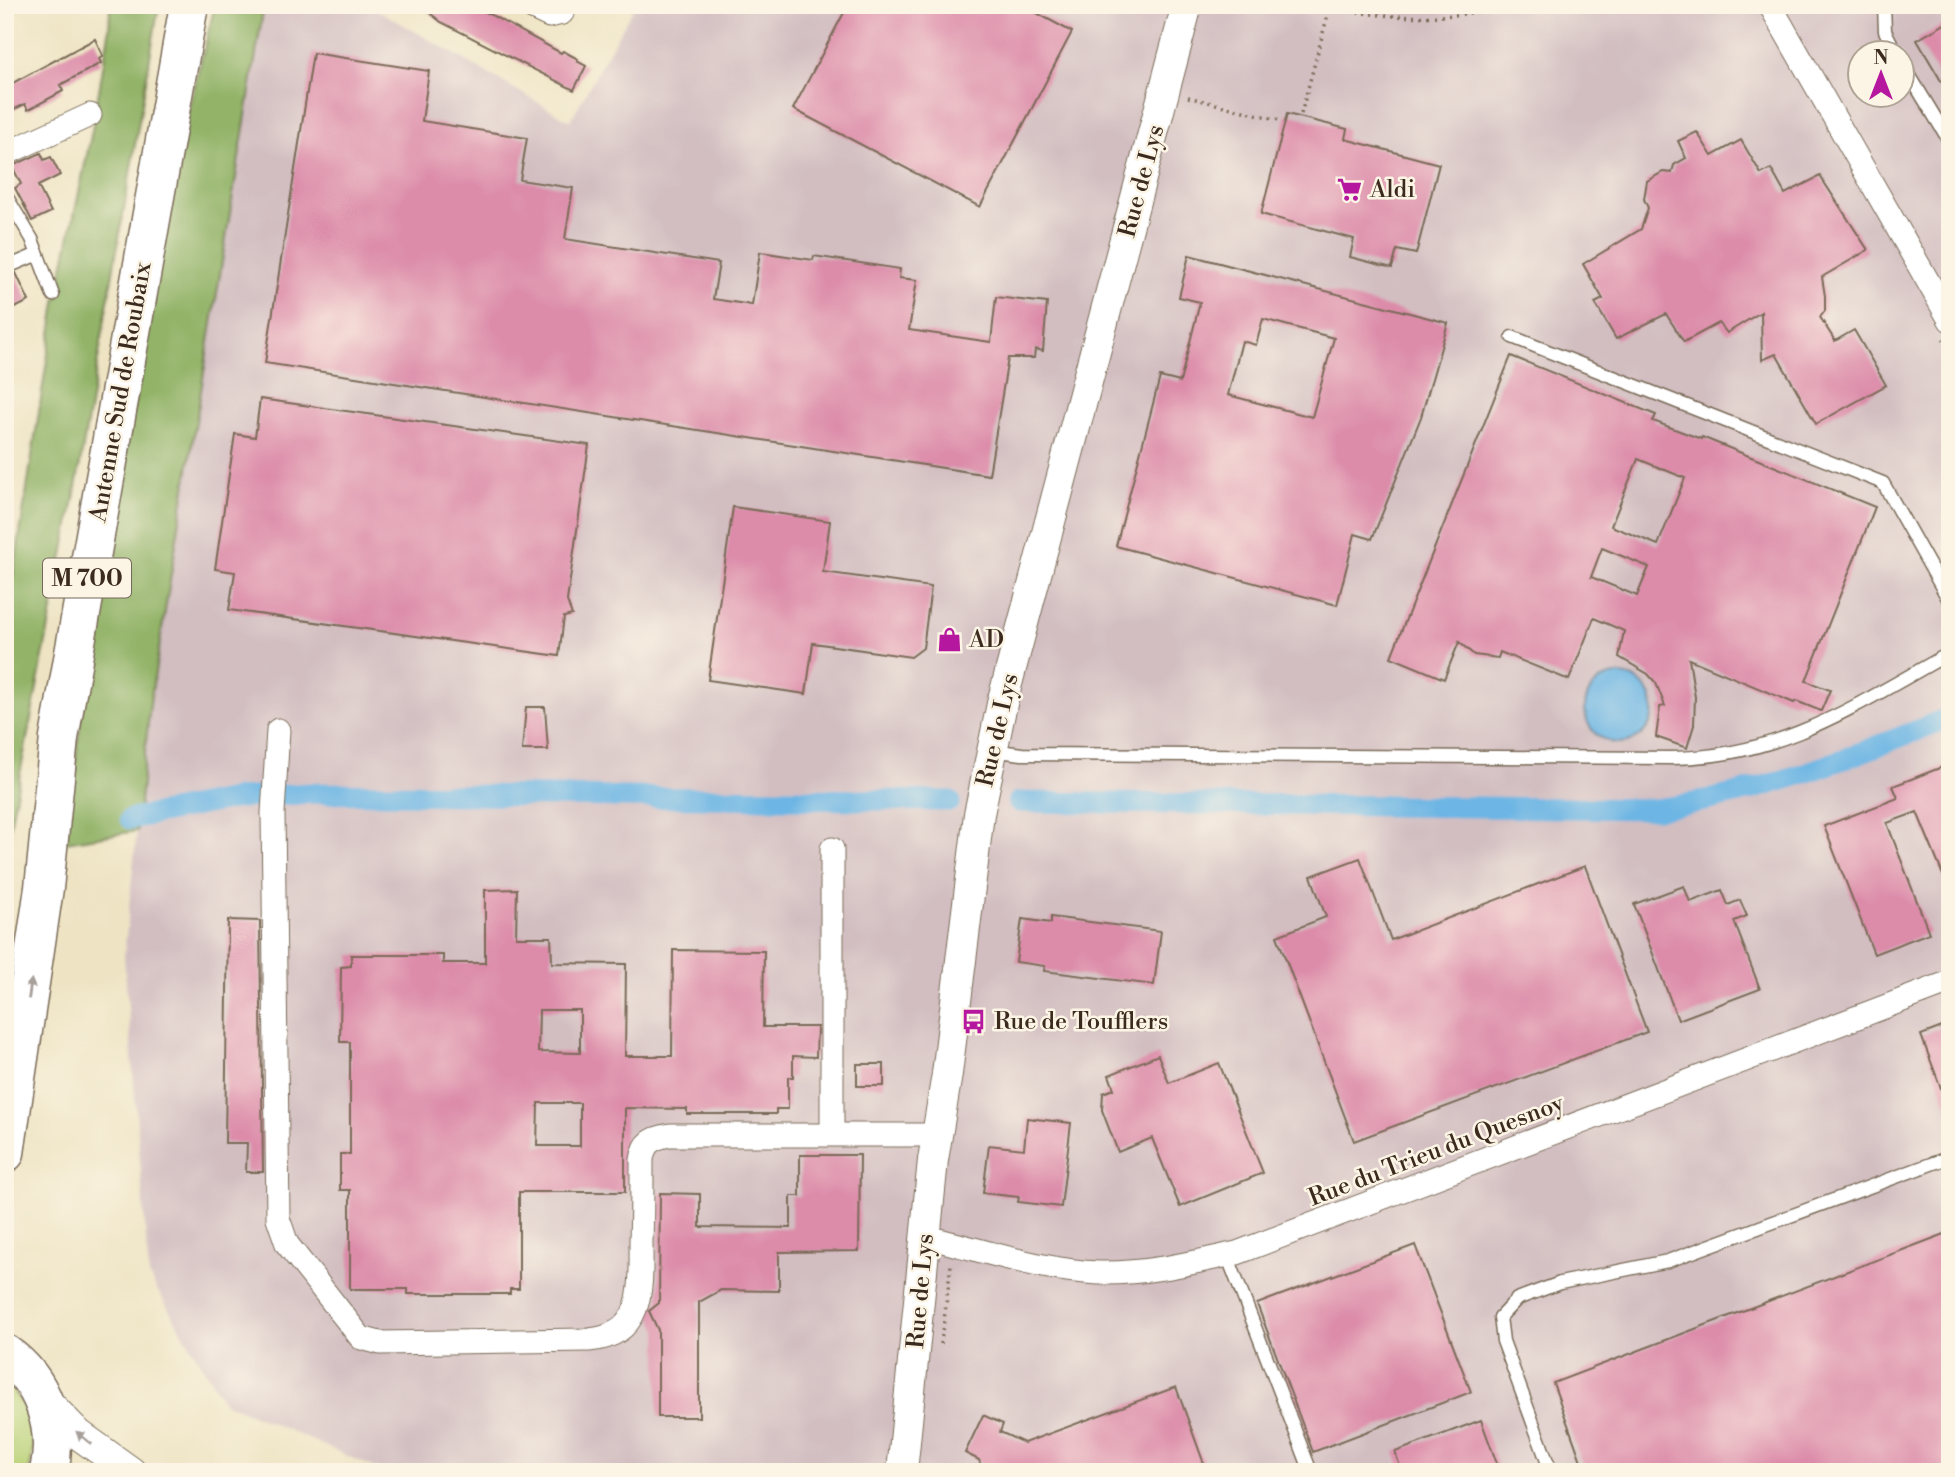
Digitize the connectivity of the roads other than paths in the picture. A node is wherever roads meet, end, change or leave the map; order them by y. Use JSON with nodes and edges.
{"nodes":[{"id":1,"x":175,"y":5,"type":"edge"},
{"id":2,"x":189,"y":5,"type":"edge"},
{"id":3,"x":526,"y":5,"type":"edge"},
{"id":4,"x":567,"y":5,"type":"edge"},
{"id":5,"x":1187,"y":5,"type":"edge"},
{"id":6,"x":1770,"y":5,"type":"edge"},
{"id":7,"x":1884,"y":5,"type":"edge"},
{"id":8,"x":1889,"y":38,"type":"edge"},
{"id":9,"x":1916,"y":86,"type":"edge"},
{"id":10,"x":90,"y":115,"type":"dead end"},
{"id":11,"x":1950,"y":142,"type":"edge"},
{"id":12,"x":5,"y":154,"type":"edge"},
{"id":13,"x":5,"y":194,"type":"edge"},
{"id":14,"x":38,"y":254,"type":"junction"},
{"id":15,"x":5,"y":268,"type":"edge"},
{"id":16,"x":54,"y":295,"type":"dead end"},
{"id":17,"x":1950,"y":320,"type":"edge"},
{"id":18,"x":1512,"y":337,"type":"dead end"},
{"id":19,"x":1950,"y":602,"type":"edge"},
{"id":20,"x":1950,"y":653,"type":"edge"},
{"id":21,"x":278,"y":730,"type":"dead end"},
{"id":22,"x":991,"y":750,"type":"junction"},
{"id":23,"x":832,"y":849,"type":"dead end"},
{"id":24,"x":5,"y":979,"type":"edge"},
{"id":25,"x":1950,"y":982,"type":"edge"},
{"id":26,"x":832,"y":1134,"type":"junction"},
{"id":27,"x":937,"y":1135,"type":"junction"},
{"id":28,"x":5,"y":1153,"type":"edge"},
{"id":29,"x":1950,"y":1157,"type":"edge"},
{"id":30,"x":939,"y":1240,"type":"junction"},
{"id":31,"x":1227,"y":1255,"type":"junction"},
{"id":32,"x":5,"y":1324,"type":"edge"},
{"id":33,"x":25,"y":1375,"type":"edge"},
{"id":34,"x":49,"y":1472,"type":"edge"},
{"id":35,"x":131,"y":1472,"type":"edge"},
{"id":36,"x":902,"y":1472,"type":"edge"},
{"id":37,"x":1311,"y":1472,"type":"edge"},
{"id":38,"x":1551,"y":1472,"type":"edge"}],
"edges":[{"from":1,"to":24,"type":"highway","name":"Antenne Sud de Roubaix","number":"M 700"},
{"from":28,"to":2,"type":"highway","name":"Antenne Sud de Roubaix","number":"M 700","one_way":true},
{"from":3,"to":4,"type":"street"},
{"from":5,"to":22,"type":"street","name":"Rue de Lys"},
{"from":6,"to":17,"type":"street"},
{"from":7,"to":8,"type":"lane"},
{"from":9,"to":11,"type":"lane"},
{"from":10,"to":12,"type":"street"},
{"from":13,"to":14,"type":"lane"},
{"from":14,"to":15,"type":"lane"},
{"from":14,"to":16,"type":"lane"},
{"from":18,"to":19,"type":"lane"},
{"from":20,"to":22,"type":"lane"},
{"from":21,"to":26,"type":"street"},
{"from":22,"to":27,"type":"street","name":"Rue de Lys"},
{"from":23,"to":26,"type":"street"},
{"from":25,"to":31,"type":"street","name":"Rue du Trieu du Quesnoy"},
{"from":26,"to":27,"type":"street"},
{"from":27,"to":30,"type":"street","name":"Rue de Lys"},
{"from":29,"to":38,"type":"lane"},
{"from":30,"to":31,"type":"street","name":"Rue du Trieu du Quesnoy"},
{"from":30,"to":36,"type":"street","name":"Rue de Lys"},
{"from":31,"to":37,"type":"lane"},
{"from":32,"to":33,"type":"highway"},
{"from":33,"to":34,"type":"highway"},
{"from":35,"to":33,"type":"street","one_way":true}]}
